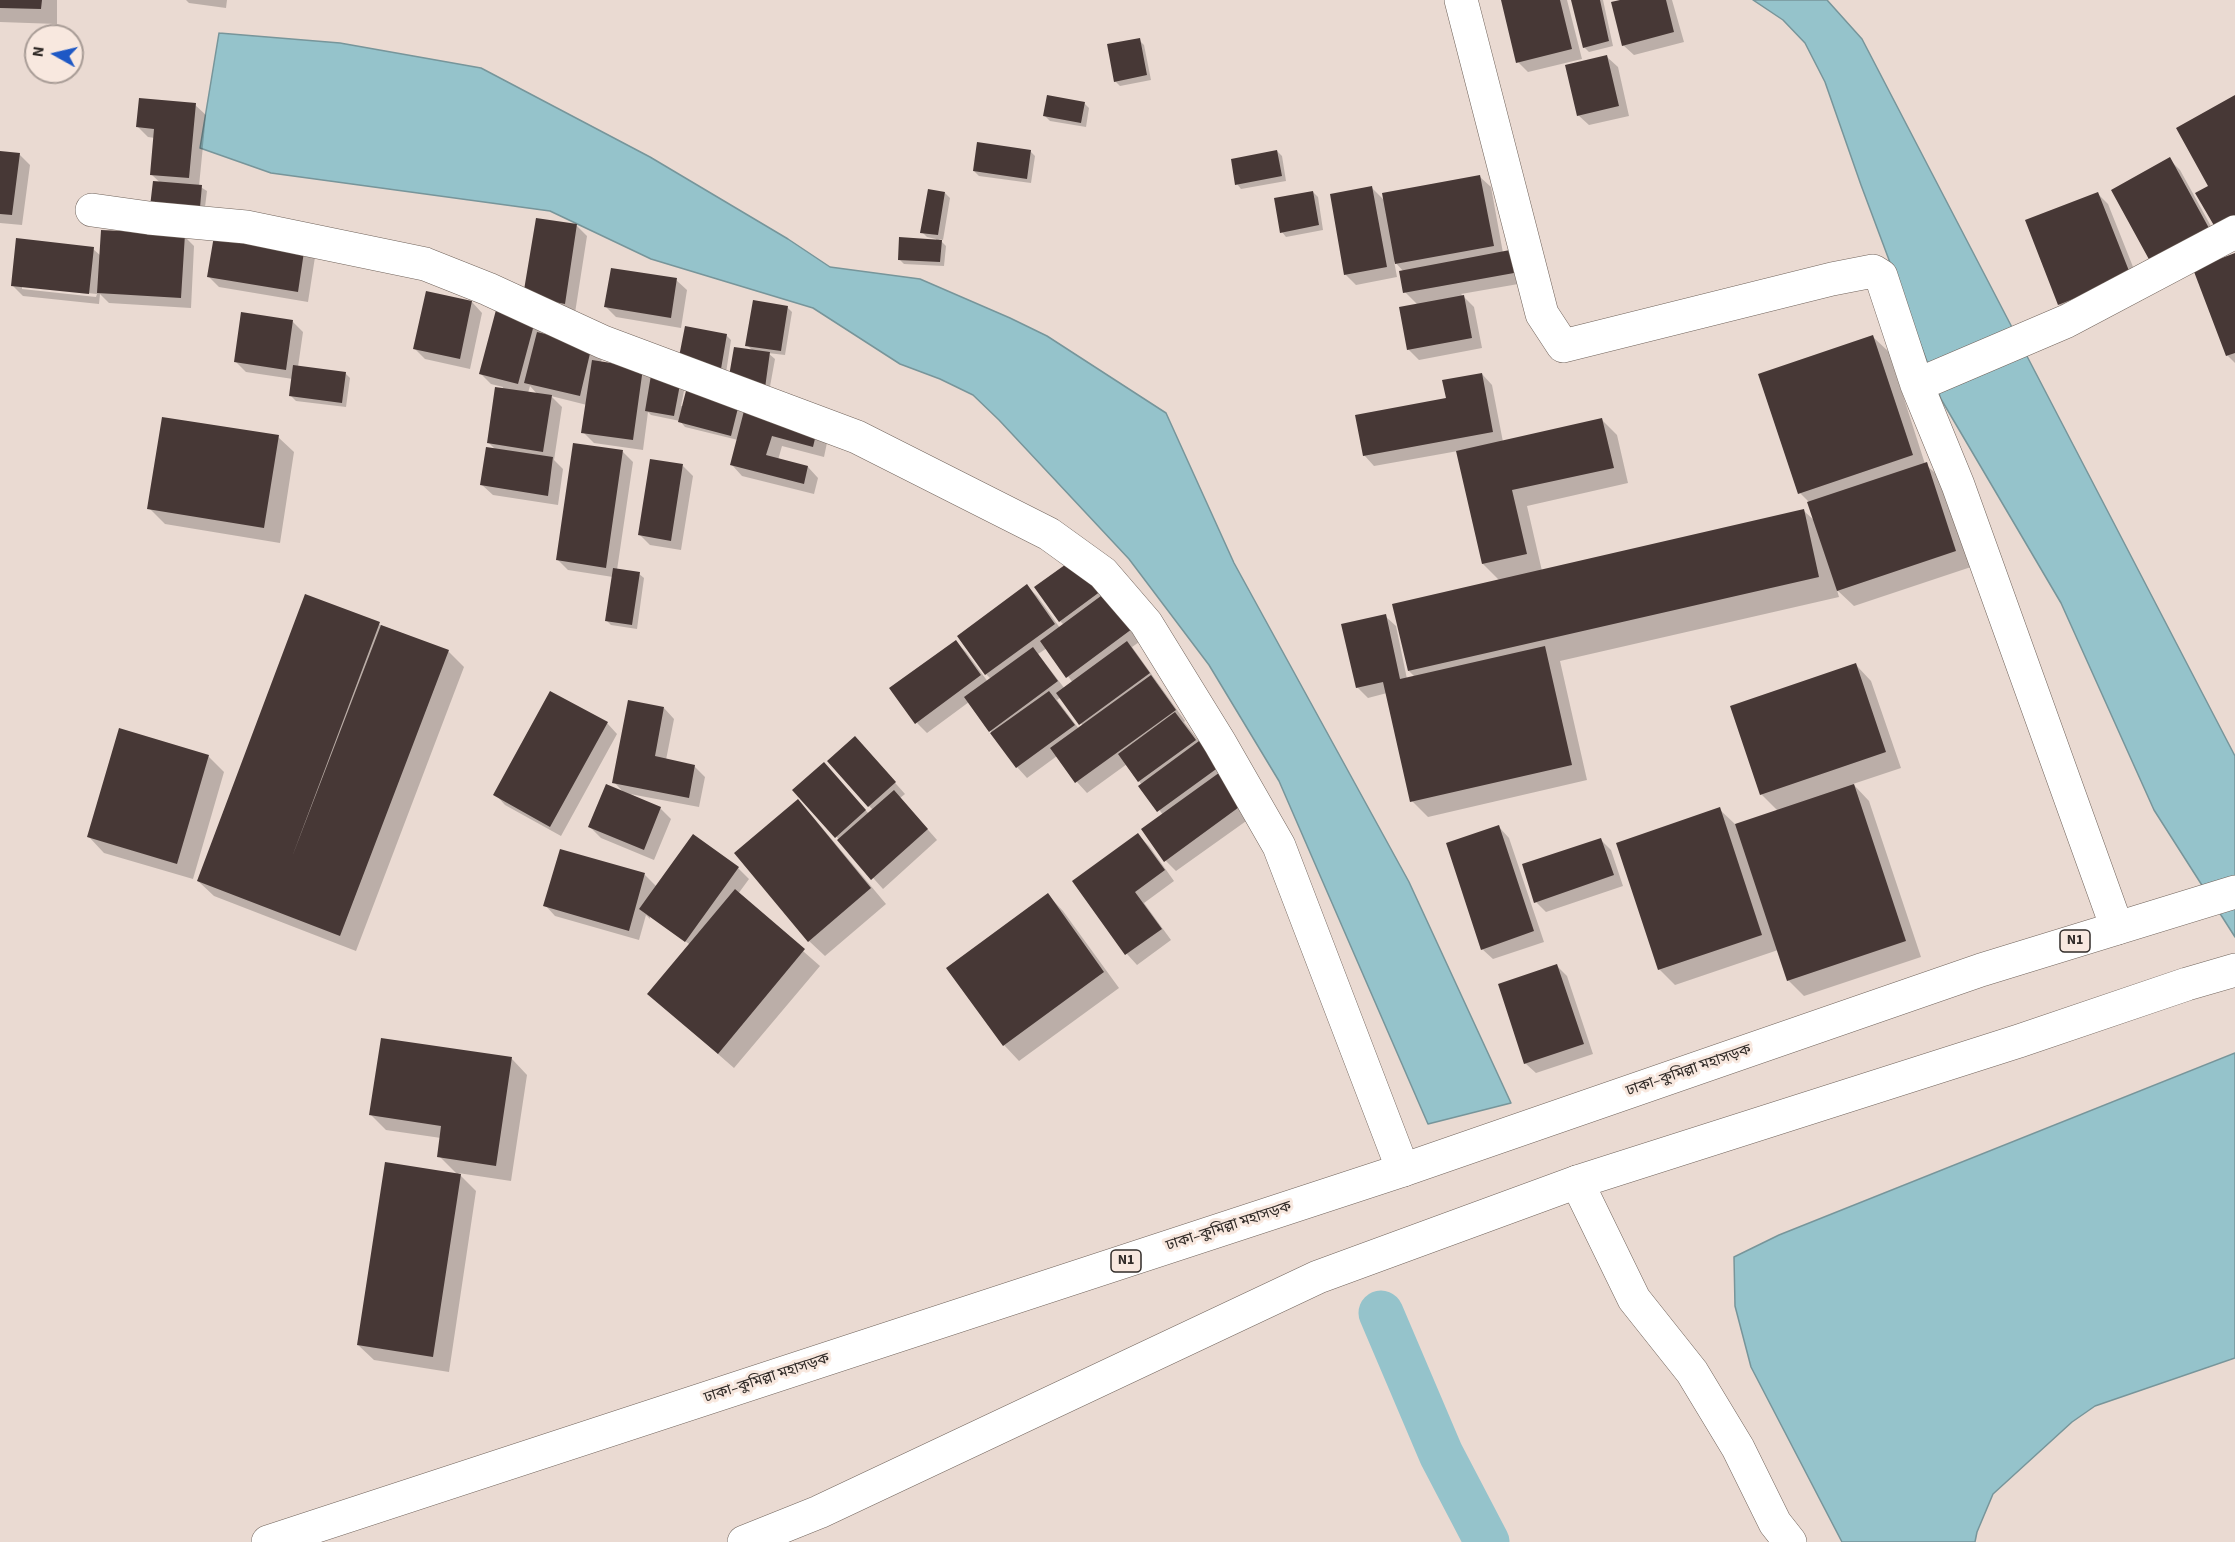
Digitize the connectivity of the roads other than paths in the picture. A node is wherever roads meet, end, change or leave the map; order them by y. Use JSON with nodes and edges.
{"nodes":[{"id":1,"x":1461,"y":0,"type":"edge"},
{"id":2,"x":92,"y":210,"type":"dead end"},
{"id":3,"x":2235,"y":232,"type":"edge"},
{"id":4,"x":1917,"y":385,"type":"junction"},
{"id":5,"x":2235,"y":892,"type":"edge"},
{"id":6,"x":2118,"y":928,"type":"junction"},
{"id":7,"x":2235,"y":970,"type":"edge"},
{"id":8,"x":1403,"y":1170,"type":"junction"},
{"id":9,"x":1576,"y":1182,"type":"junction"},
{"id":10,"x":268,"y":1542,"type":"edge"},
{"id":11,"x":744,"y":1542,"type":"edge"},
{"id":12,"x":1790,"y":1542,"type":"edge"}],
"edges":[{"from":1,"to":4,"type":"main road"},
{"from":2,"to":8,"type":"main road"},
{"from":3,"to":4,"type":"main road"},
{"from":4,"to":6,"type":"main road"},
{"from":5,"to":6,"type":"main road","number":"N1"},
{"from":6,"to":8,"type":"main road","name":"ঢাকা–কুমিল্লা মহাসড়ক","number":"N1"},
{"from":7,"to":9,"type":"main road"},
{"from":8,"to":10,"type":"main road","name":"ঢাকা–কুমিল্লা মহাসড়ক","number":"N1"},
{"from":9,"to":11,"type":"main road"},
{"from":9,"to":12,"type":"main road"}]}
